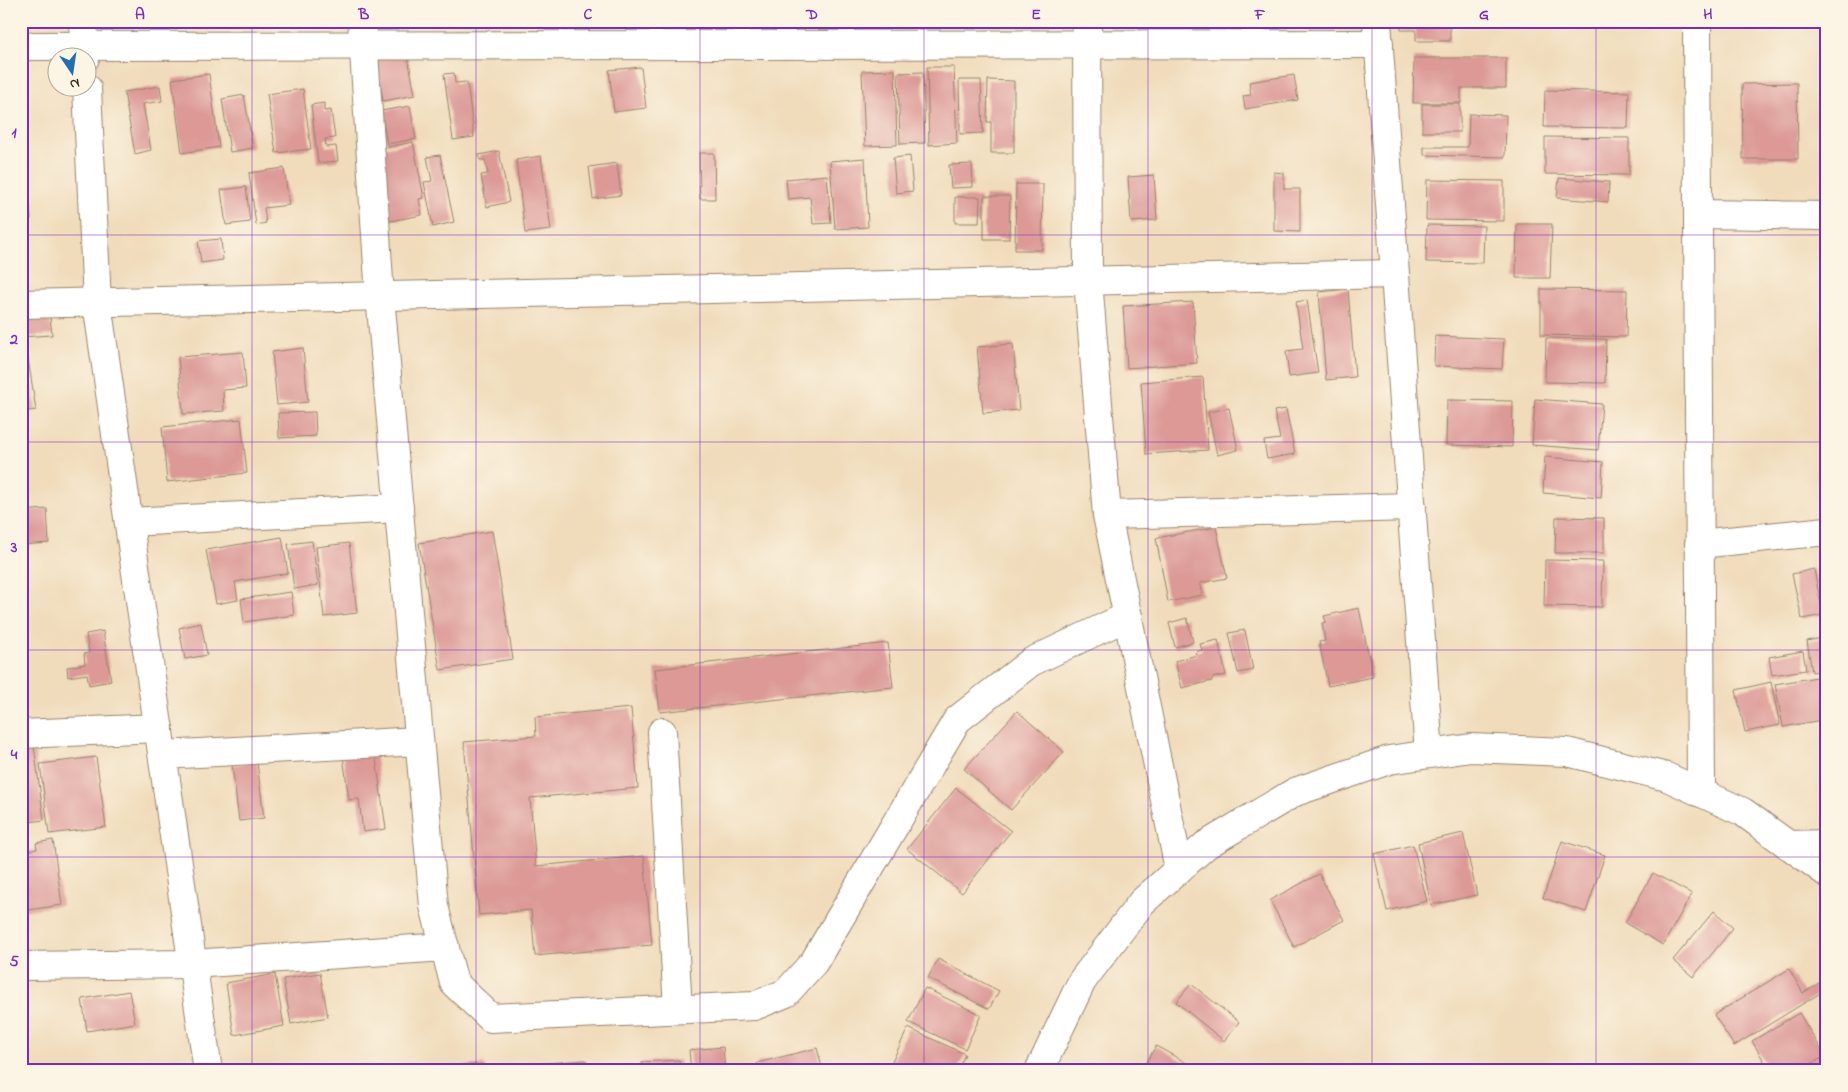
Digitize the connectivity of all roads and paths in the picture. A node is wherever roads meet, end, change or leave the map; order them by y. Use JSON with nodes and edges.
{"nodes":[{"id":1,"x":1697,"y":21,"type":"edge"},
{"id":2,"x":1087,"y":32,"type":"edge"},
{"id":3,"x":1378,"y":32,"type":"edge"},
{"id":4,"x":362,"y":33,"type":"edge"},
{"id":5,"x":84,"y":41,"type":"edge"},
{"id":6,"x":21,"y":46,"type":"edge"},
{"id":7,"x":87,"y":98,"type":"edge"},
{"id":8,"x":1698,"y":214,"type":"junction"},
{"id":9,"x":1827,"y":216,"type":"edge"},
{"id":10,"x":1395,"y":274,"type":"junction"},
{"id":11,"x":1088,"y":280,"type":"junction"},
{"id":12,"x":380,"y":296,"type":"junction"},
{"id":13,"x":97,"y":303,"type":"junction"},
{"id":14,"x":21,"y":304,"type":"edge"},
{"id":15,"x":1412,"y":507,"type":"junction"},
{"id":16,"x":399,"y":508,"type":"junction"},
{"id":17,"x":1107,"y":515,"type":"junction"},
{"id":18,"x":129,"y":522,"type":"junction"},
{"id":19,"x":1827,"y":531,"type":"edge"},
{"id":20,"x":1699,"y":544,"type":"junction"},
{"id":21,"x":1128,"y":616,"type":"junction"},
{"id":22,"x":159,"y":728,"type":"junction"},
{"id":23,"x":662,"y":732,"type":"dead end"},
{"id":24,"x":21,"y":734,"type":"edge"},
{"id":25,"x":420,"y":741,"type":"junction"},
{"id":26,"x":1428,"y":754,"type":"junction"},
{"id":27,"x":162,"y":755,"type":"junction"},
{"id":28,"x":1701,"y":792,"type":"junction"},
{"id":29,"x":1827,"y":844,"type":"edge"},
{"id":30,"x":1788,"y":845,"type":"junction"},
{"id":31,"x":1179,"y":869,"type":"junction"},
{"id":32,"x":1827,"y":873,"type":"edge"},
{"id":33,"x":445,"y":947,"type":"junction"},
{"id":34,"x":192,"y":964,"type":"junction"},
{"id":35,"x":21,"y":966,"type":"edge"},
{"id":36,"x":678,"y":1009,"type":"junction"},
{"id":37,"x":208,"y":1071,"type":"edge"},
{"id":38,"x":1040,"y":1071,"type":"edge"}],
"edges":[{"from":1,"to":8,"type":"street"},
{"from":2,"to":3,"type":"street"},
{"from":2,"to":4,"type":"street"},
{"from":2,"to":11,"type":"street"},
{"from":3,"to":10,"type":"street"},
{"from":4,"to":5,"type":"street"},
{"from":4,"to":12,"type":"street"},
{"from":5,"to":6,"type":"street"},
{"from":7,"to":13,"type":"street"},
{"from":8,"to":9,"type":"street"},
{"from":8,"to":20,"type":"street"},
{"from":10,"to":11,"type":"street"},
{"from":10,"to":15,"type":"street"},
{"from":11,"to":12,"type":"street"},
{"from":11,"to":17,"type":"street"},
{"from":12,"to":13,"type":"street"},
{"from":12,"to":16,"type":"street"},
{"from":13,"to":14,"type":"street"},
{"from":13,"to":18,"type":"street"},
{"from":15,"to":17,"type":"street"},
{"from":15,"to":26,"type":"street"},
{"from":16,"to":18,"type":"street"},
{"from":16,"to":25,"type":"street"},
{"from":17,"to":21,"type":"street"},
{"from":18,"to":22,"type":"street"},
{"from":19,"to":20,"type":"street"},
{"from":20,"to":28,"type":"street"},
{"from":21,"to":31,"type":"street"},
{"from":21,"to":36,"type":"street"},
{"from":22,"to":24,"type":"street"},
{"from":22,"to":27,"type":"street"},
{"from":23,"to":36,"type":"street"},
{"from":25,"to":27,"type":"street"},
{"from":25,"to":33,"type":"street"},
{"from":26,"to":28,"type":"street"},
{"from":26,"to":31,"type":"street"},
{"from":27,"to":34,"type":"street"},
{"from":28,"to":30,"type":"street"},
{"from":29,"to":30,"type":"street"},
{"from":30,"to":32,"type":"street"},
{"from":31,"to":38,"type":"street"},
{"from":33,"to":34,"type":"street"},
{"from":33,"to":36,"type":"street"},
{"from":34,"to":35,"type":"street"},
{"from":34,"to":37,"type":"street"}]}
